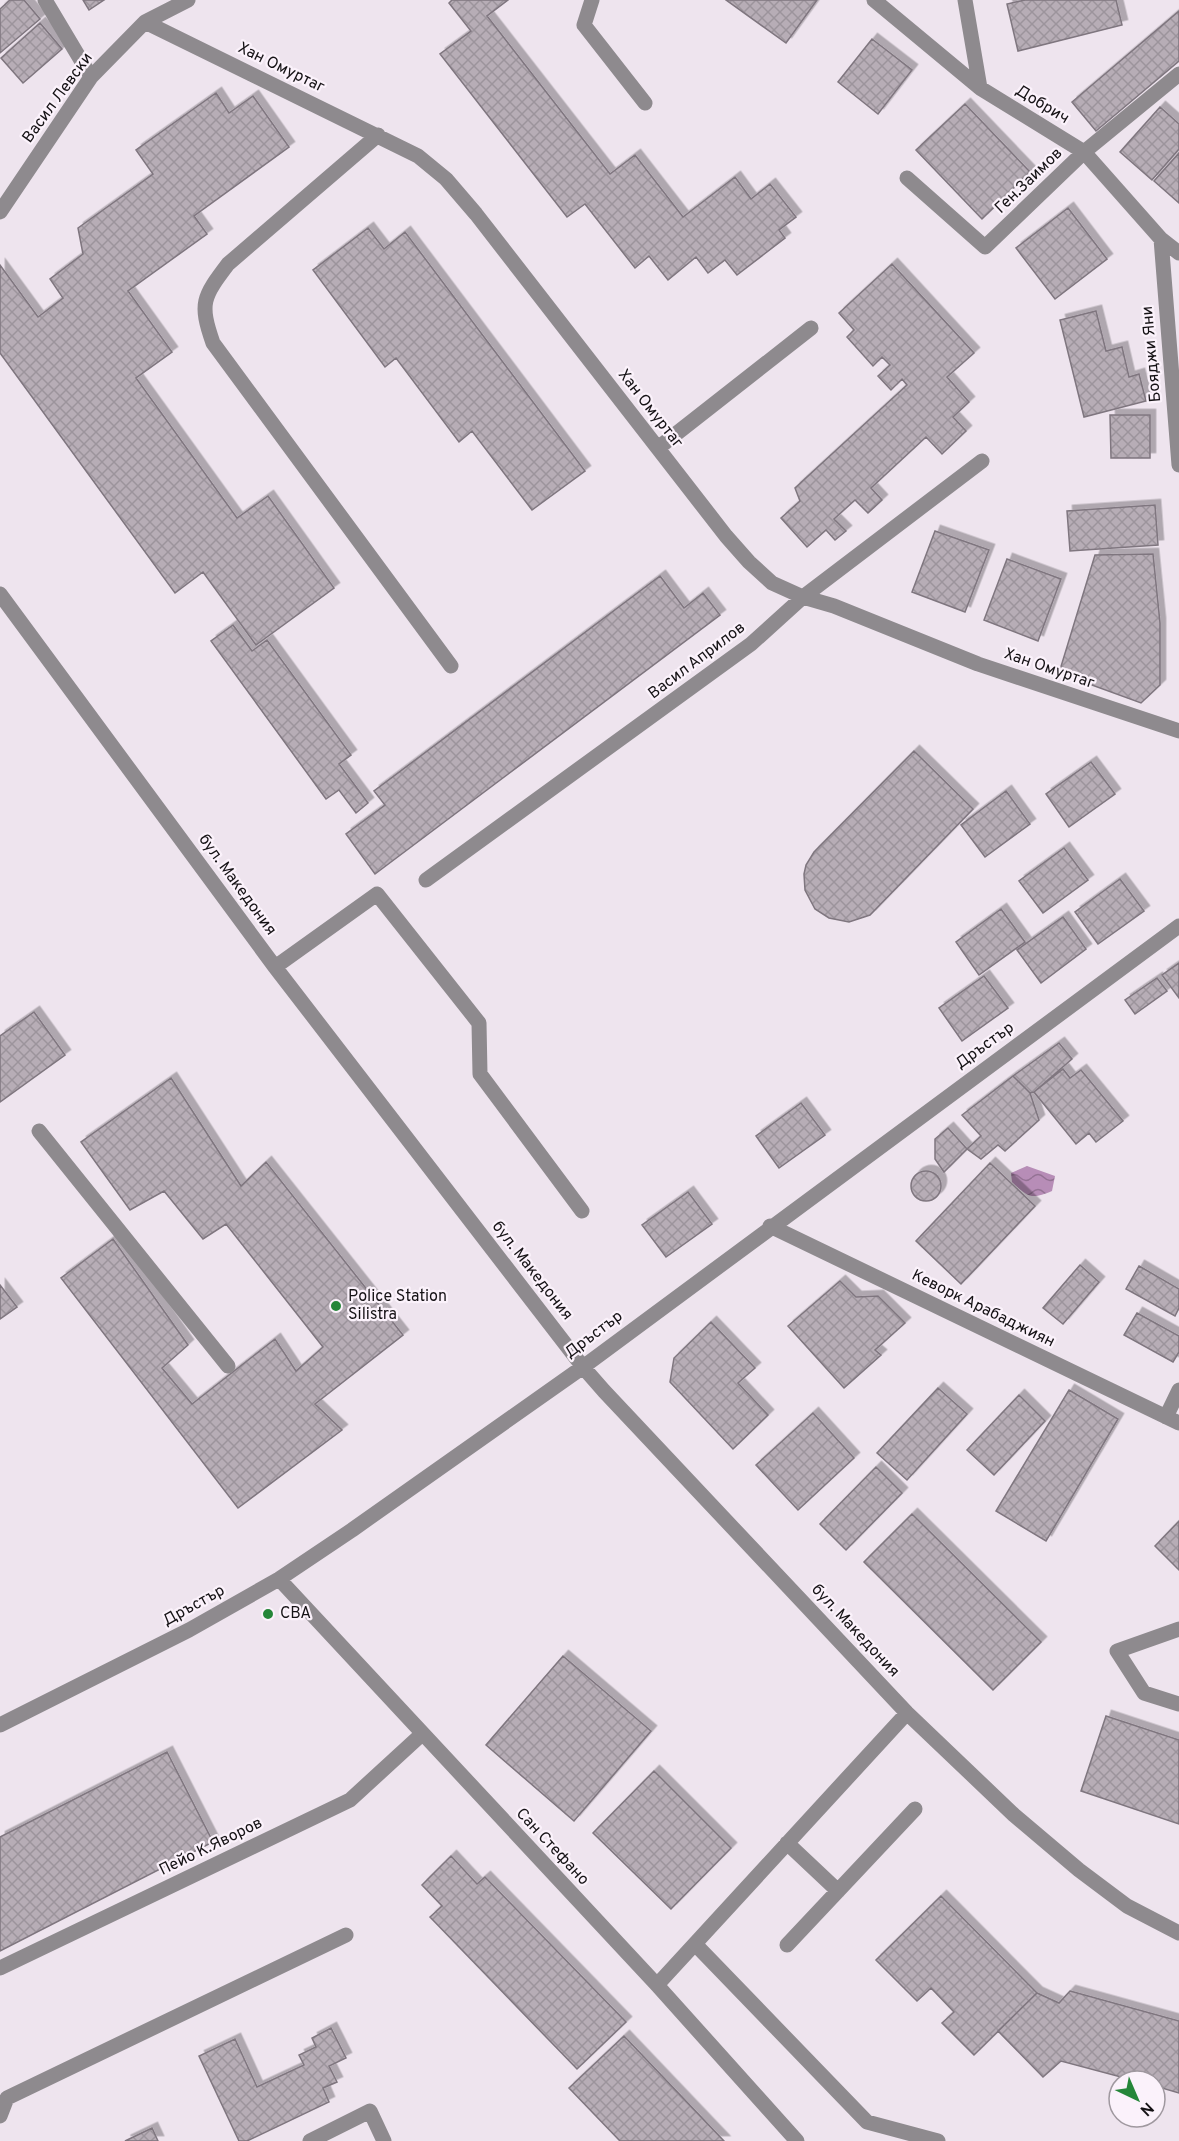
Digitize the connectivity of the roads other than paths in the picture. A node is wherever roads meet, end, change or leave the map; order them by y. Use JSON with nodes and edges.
{"nodes":[{"id":1,"x":45,"y":0,"type":"edge"},
{"id":2,"x":188,"y":0,"type":"edge"},
{"id":3,"x":592,"y":0,"type":"edge"},
{"id":4,"x":874,"y":0,"type":"edge"},
{"id":5,"x":965,"y":0,"type":"edge"},
{"id":6,"x":145,"y":22,"type":"junction"},
{"id":7,"x":1179,"y":74,"type":"edge"},
{"id":8,"x":92,"y":77,"type":"junction"},
{"id":9,"x":980,"y":88,"type":"junction"},
{"id":10,"x":645,"y":103,"type":"dead end"},
{"id":11,"x":378,"y":135,"type":"junction"},
{"id":12,"x":1084,"y":152,"type":"junction"},
{"id":13,"x":907,"y":178,"type":"dead end"},
{"id":14,"x":0,"y":212,"type":"edge"},
{"id":15,"x":1161,"y":239,"type":"junction"},
{"id":16,"x":1179,"y":254,"type":"edge"},
{"id":17,"x":811,"y":328,"type":"dead end"},
{"id":18,"x":658,"y":448,"type":"junction"},
{"id":19,"x":982,"y":461,"type":"dead end"},
{"id":20,"x":1179,"y":465,"type":"edge"},
{"id":21,"x":0,"y":594,"type":"edge"},
{"id":22,"x":803,"y":597,"type":"junction"},
{"id":23,"x":451,"y":666,"type":"dead end"},
{"id":24,"x":1179,"y":731,"type":"edge"},
{"id":25,"x":426,"y":880,"type":"dead end"},
{"id":26,"x":1179,"y":926,"type":"edge"},
{"id":27,"x":275,"y":967,"type":"junction"},
{"id":28,"x":39,"y":1131,"type":"dead end"},
{"id":29,"x":582,"y":1211,"type":"dead end"},
{"id":30,"x":770,"y":1226,"type":"junction"},
{"id":31,"x":228,"y":1366,"type":"dead end"},
{"id":32,"x":582,"y":1367,"type":"junction"},
{"id":33,"x":1179,"y":1390,"type":"edge"},
{"id":34,"x":1173,"y":1420,"type":"edge"},
{"id":35,"x":279,"y":1579,"type":"junction"},
{"id":36,"x":1179,"y":1629,"type":"edge"},
{"id":37,"x":1179,"y":1704,"type":"edge"},
{"id":38,"x":907,"y":1713,"type":"junction"},
{"id":39,"x":0,"y":1725,"type":"edge"},
{"id":40,"x":422,"y":1734,"type":"junction"},
{"id":41,"x":915,"y":1809,"type":"dead end"},
{"id":42,"x":787,"y":1843,"type":"junction"},
{"id":43,"x":838,"y":1891,"type":"junction"},
{"id":44,"x":1179,"y":1933,"type":"edge"},
{"id":45,"x":346,"y":1935,"type":"dead end"},
{"id":46,"x":695,"y":1944,"type":"junction"},
{"id":47,"x":787,"y":1945,"type":"dead end"},
{"id":48,"x":0,"y":1968,"type":"edge"},
{"id":49,"x":657,"y":1985,"type":"junction"},
{"id":50,"x":0,"y":2116,"type":"edge"},
{"id":51,"x":310,"y":2141,"type":"edge"},
{"id":52,"x":384,"y":2141,"type":"edge"},
{"id":53,"x":797,"y":2141,"type":"edge"},
{"id":54,"x":938,"y":2141,"type":"edge"}],
"edges":[{"from":1,"to":8,"type":"street"},
{"from":2,"to":6,"type":"street","name":"Васил Левски"},
{"from":3,"to":10,"type":"street"},
{"from":4,"to":9,"type":"street","name":"Добрич"},
{"from":5,"to":9,"type":"street"},
{"from":6,"to":8,"type":"street","name":"Васил Левски"},
{"from":6,"to":11,"type":"street","name":"Хан Омуртаг"},
{"from":7,"to":12,"type":"street","name":"Ген.Заимов"},
{"from":8,"to":14,"type":"street","name":"Васил Левски"},
{"from":9,"to":12,"type":"street","name":"Добрич"},
{"from":11,"to":18,"type":"street","name":"Хан Омуртаг"},
{"from":11,"to":23,"type":"street"},
{"from":12,"to":13,"type":"street","name":"Ген.Заимов"},
{"from":12,"to":15,"type":"street","name":"Добрич"},
{"from":15,"to":16,"type":"street","name":"Добрич"},
{"from":15,"to":20,"type":"street","name":"Бояджи Яни"},
{"from":17,"to":18,"type":"street"},
{"from":18,"to":22,"type":"street","name":"Хан Омуртаг"},
{"from":19,"to":22,"type":"street","name":"Васил Априлов"},
{"from":21,"to":27,"type":"street","name":"бул. Македония"},
{"from":22,"to":24,"type":"street","name":"Хан Омуртаг"},
{"from":22,"to":25,"type":"street","name":"Васил Априлов"},
{"from":26,"to":30,"type":"street","name":"Дръстър"},
{"from":27,"to":29,"type":"street"},
{"from":27,"to":32,"type":"street","name":"бул. Македония"},
{"from":28,"to":31,"type":"street"},
{"from":30,"to":32,"type":"street","name":"Дръстър"},
{"from":30,"to":34,"type":"street","name":"Кеворк Арабаджиян"},
{"from":32,"to":35,"type":"street","name":"Дръстър"},
{"from":32,"to":38,"type":"street","name":"бул. Македония"},
{"from":33,"to":34,"type":"street"},
{"from":35,"to":39,"type":"street","name":"Дръстър"},
{"from":35,"to":40,"type":"street","name":"Сан Стефано"},
{"from":36,"to":37,"type":"street"},
{"from":38,"to":42,"type":"street"},
{"from":38,"to":44,"type":"street","name":"бул. Македония"},
{"from":40,"to":48,"type":"street","name":"Пейо К.Яворов"},
{"from":40,"to":49,"type":"street","name":"Сан Стефано"},
{"from":41,"to":43,"type":"street"},
{"from":42,"to":43,"type":"street"},
{"from":42,"to":46,"type":"street"},
{"from":43,"to":47,"type":"street"},
{"from":45,"to":50,"type":"street"},
{"from":46,"to":49,"type":"street"},
{"from":46,"to":54,"type":"street"},
{"from":49,"to":53,"type":"street","name":"Сан Стефано"},
{"from":51,"to":52,"type":"street"}]}
